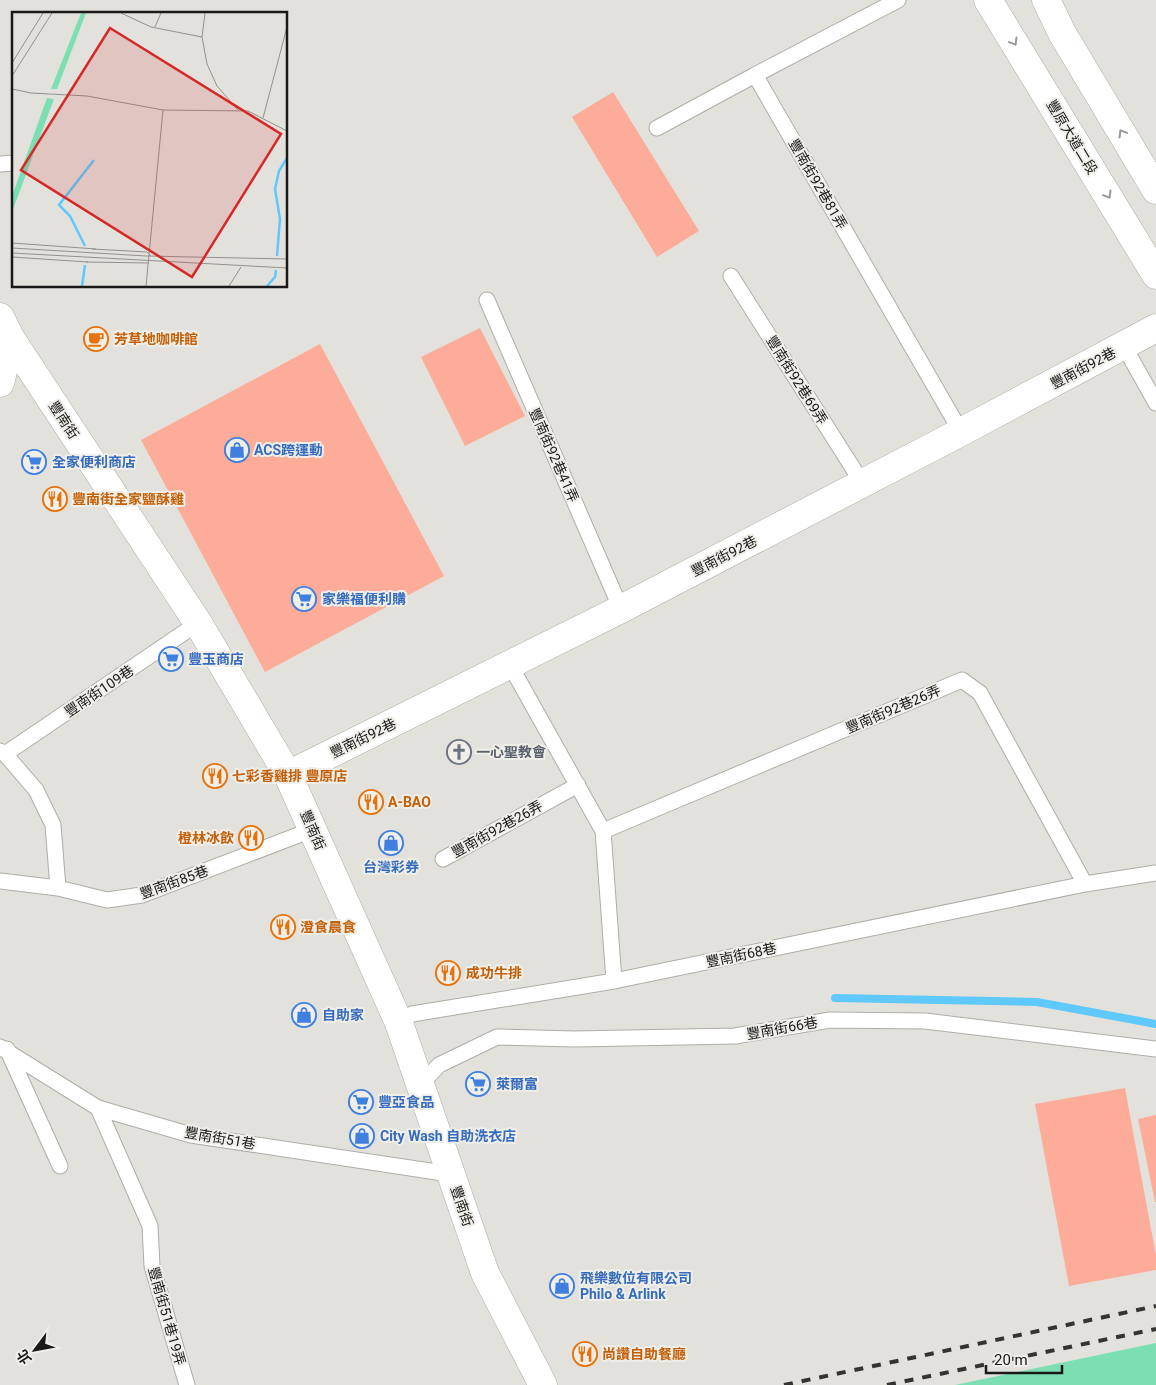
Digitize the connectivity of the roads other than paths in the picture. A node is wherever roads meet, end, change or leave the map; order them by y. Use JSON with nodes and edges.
{"nodes":[{"id":1,"x":898,"y":0,"type":"edge"},
{"id":2,"x":988,"y":0,"type":"edge"},
{"id":3,"x":1046,"y":0,"type":"edge"},
{"id":4,"x":755,"y":75,"type":"junction"},
{"id":5,"x":657,"y":128,"type":"dead end"},
{"id":6,"x":1156,"y":190,"type":"edge"},
{"id":7,"x":1156,"y":274,"type":"edge"},
{"id":8,"x":732,"y":276,"type":"dead end"},
{"id":9,"x":487,"y":300,"type":"dead end"},
{"id":10,"x":5,"y":328,"type":"edge"},
{"id":11,"x":1156,"y":328,"type":"edge"},
{"id":12,"x":1124,"y":346,"type":"junction"},
{"id":13,"x":0,"y":383,"type":"edge"},
{"id":14,"x":1156,"y":403,"type":"edge"},
{"id":15,"x":961,"y":432,"type":"junction"},
{"id":16,"x":862,"y":484,"type":"junction"},
{"id":17,"x":621,"y":609,"type":"junction"},
{"id":18,"x":198,"y":623,"type":"junction"},
{"id":19,"x":510,"y":665,"type":"junction"},
{"id":20,"x":2,"y":753,"type":"edge"},
{"id":21,"x":288,"y":775,"type":"junction"},
{"id":22,"x":578,"y":784,"type":"junction"},
{"id":23,"x":314,"y":829,"type":"junction"},
{"id":24,"x":603,"y":831,"type":"junction"},
{"id":25,"x":443,"y":859,"type":"dead end"},
{"id":26,"x":1156,"y":873,"type":"edge"},
{"id":27,"x":0,"y":881,"type":"edge"},
{"id":28,"x":1085,"y":884,"type":"junction"},
{"id":29,"x":58,"y":888,"type":"junction"},
{"id":30,"x":614,"y":981,"type":"junction"},
{"id":31,"x":399,"y":1024,"type":"junction"},
{"id":32,"x":4,"y":1048,"type":"edge"},
{"id":33,"x":1156,"y":1049,"type":"edge"},
{"id":34,"x":421,"y":1084,"type":"junction"},
{"id":35,"x":98,"y":1108,"type":"junction"},
{"id":36,"x":60,"y":1166,"type":"dead end"},
{"id":37,"x":450,"y":1174,"type":"junction"},
{"id":38,"x":187,"y":1385,"type":"edge"},
{"id":39,"x":544,"y":1385,"type":"edge"}],
"edges":[{"from":1,"to":4,"type":"lane"},
{"from":2,"to":7,"type":"street","name":"豐原大道二段","one_way":true},
{"from":6,"to":3,"type":"street","one_way":true},
{"from":4,"to":5,"type":"lane"},
{"from":4,"to":15,"type":"lane","name":"豐南街92巷81弄"},
{"from":8,"to":16,"type":"lane","name":"豐南街92巷69弄"},
{"from":9,"to":17,"type":"lane","name":"豐南街92巷41弄"},
{"from":10,"to":13,"type":"street"},
{"from":10,"to":18,"type":"street","name":"豐南街"},
{"from":11,"to":12,"type":"street","name":"豐南街92巷"},
{"from":12,"to":14,"type":"lane"},
{"from":12,"to":15,"type":"street","name":"豐南街92巷"},
{"from":15,"to":16,"type":"street","name":"豐南街92巷"},
{"from":16,"to":17,"type":"street","name":"豐南街92巷"},
{"from":17,"to":19,"type":"street","name":"豐南街92巷"},
{"from":18,"to":20,"type":"lane","name":"豐南街109巷"},
{"from":18,"to":21,"type":"street","name":"豐南街"},
{"from":19,"to":21,"type":"street","name":"豐南街92巷"},
{"from":19,"to":22,"type":"lane"},
{"from":20,"to":29,"type":"lane"},
{"from":21,"to":23,"type":"street","name":"豐南街"},
{"from":22,"to":24,"type":"lane"},
{"from":22,"to":25,"type":"lane","name":"豐南街92巷26弄"},
{"from":23,"to":29,"type":"lane","name":"豐南街85巷"},
{"from":23,"to":31,"type":"street","name":"豐南街"},
{"from":24,"to":28,"type":"lane","name":"豐南街92巷26弄"},
{"from":24,"to":30,"type":"lane"},
{"from":26,"to":28,"type":"lane","name":"豐南街68巷"},
{"from":27,"to":29,"type":"lane","name":"豐南街85巷"},
{"from":28,"to":30,"type":"lane","name":"豐南街68巷"},
{"from":30,"to":31,"type":"lane","name":"豐南街68巷"},
{"from":31,"to":34,"type":"street","name":"豐南街"},
{"from":32,"to":35,"type":"lane","name":"豐南街51巷"},
{"from":32,"to":36,"type":"lane","name":"豐南街51巷"},
{"from":33,"to":34,"type":"lane","name":"豐南街66巷"},
{"from":34,"to":37,"type":"street","name":"豐南街"},
{"from":35,"to":37,"type":"lane","name":"豐南街51巷"},
{"from":35,"to":38,"type":"lane","name":"豐南街51巷19弄"},
{"from":37,"to":39,"type":"street","name":"豐南街"}]}
